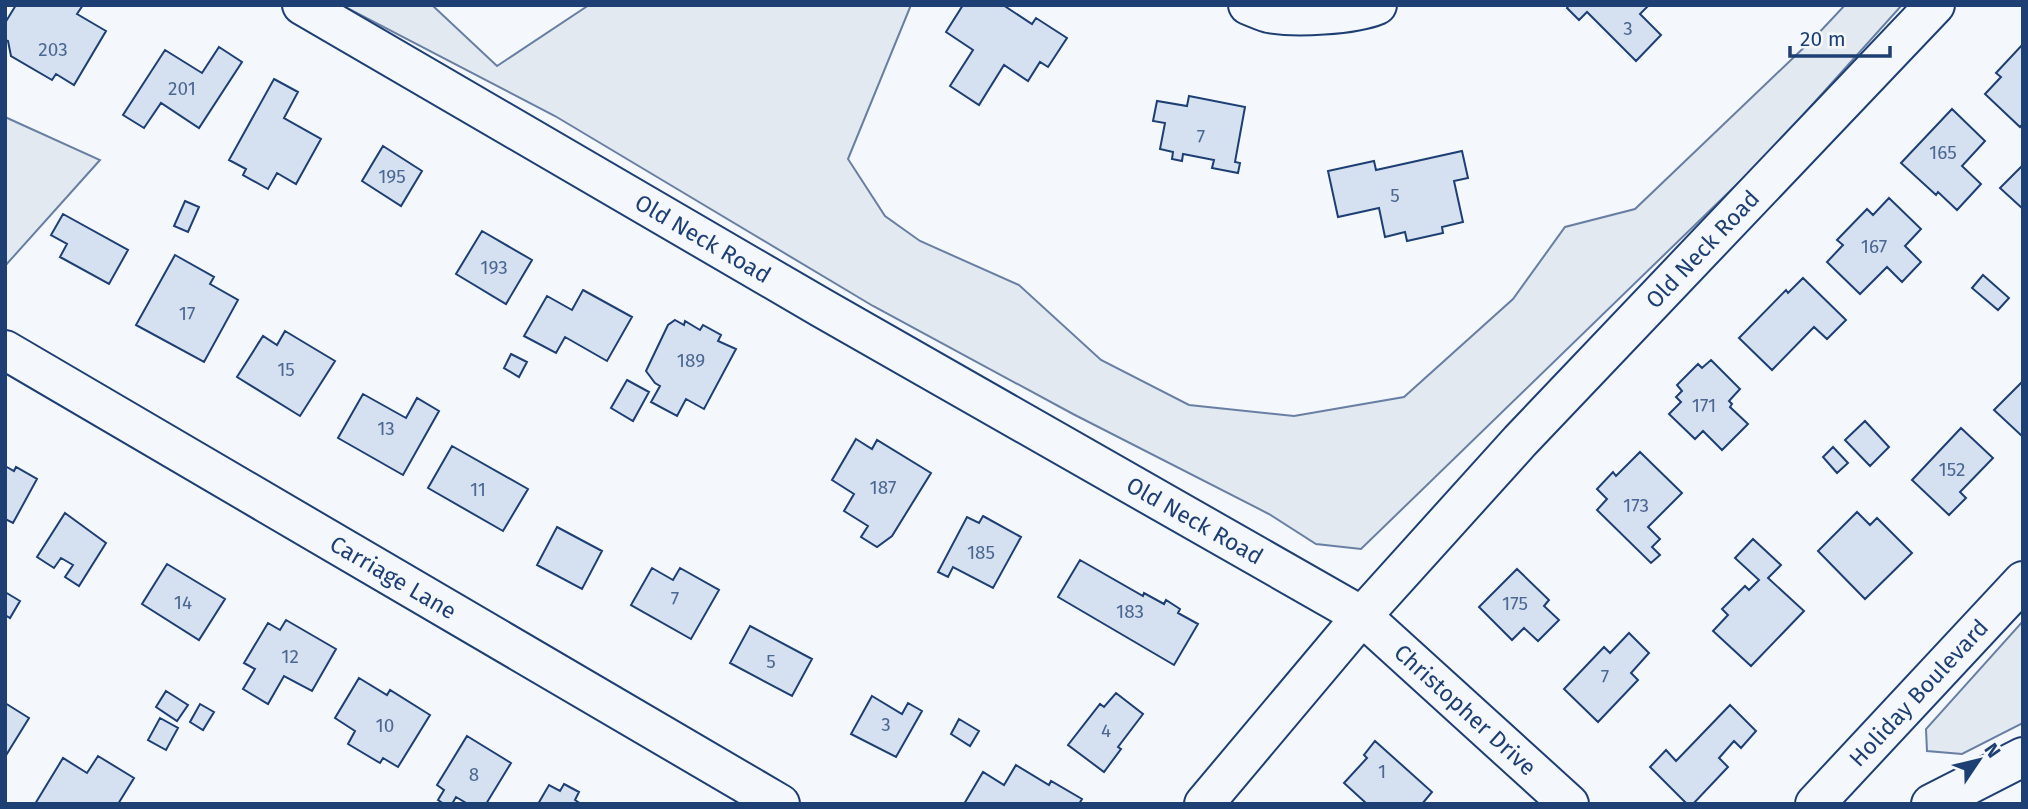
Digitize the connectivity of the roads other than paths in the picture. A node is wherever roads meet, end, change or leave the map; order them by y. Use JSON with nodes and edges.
{"nodes":[{"id":1,"x":302,"y":5,"type":"edge"},
{"id":2,"x":1248,"y":5,"type":"edge"},
{"id":3,"x":1377,"y":5,"type":"edge"},
{"id":4,"x":1935,"y":5,"type":"edge"},
{"id":5,"x":5,"y":350,"type":"edge"},
{"id":6,"x":2023,"y":581,"type":"edge"},
{"id":7,"x":1363,"y":616,"type":"junction"},
{"id":8,"x":2023,"y":757,"type":"edge"},
{"id":9,"x":780,"y":804,"type":"edge"},
{"id":10,"x":1204,"y":804,"type":"edge"},
{"id":11,"x":1569,"y":804,"type":"edge"},
{"id":12,"x":1815,"y":804,"type":"edge"},
{"id":13,"x":1931,"y":804,"type":"edge"}],
"edges":[{"from":1,"to":7,"type":"street","name":"Old Neck Road"},
{"from":2,"to":3,"type":"street"},
{"from":4,"to":7,"type":"street","name":"Old Neck Road"},
{"from":5,"to":9,"type":"street","name":"Carriage Lane"},
{"from":6,"to":12,"type":"street","name":"Holiday Boulevard"},
{"from":7,"to":10,"type":"street"},
{"from":7,"to":11,"type":"street","name":"Christopher Drive"},
{"from":8,"to":13,"type":"street"}]}
